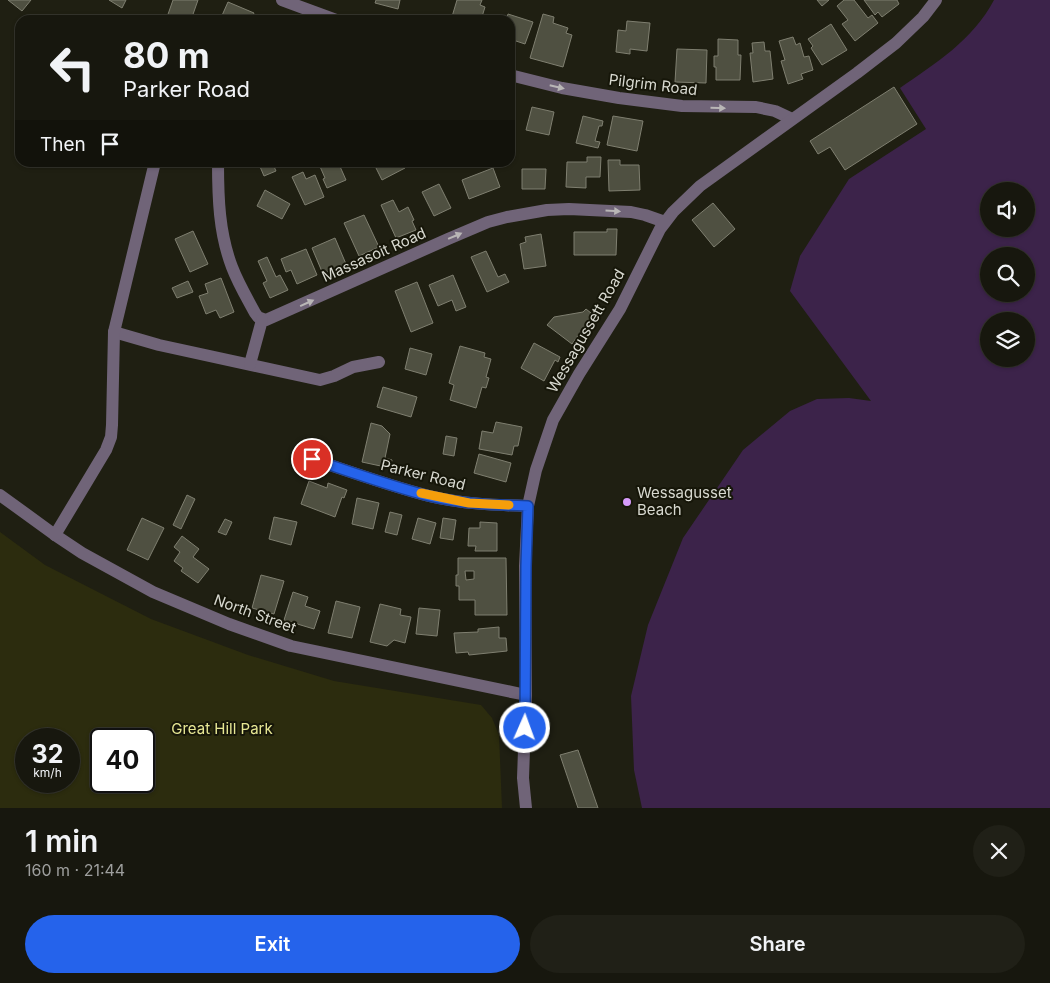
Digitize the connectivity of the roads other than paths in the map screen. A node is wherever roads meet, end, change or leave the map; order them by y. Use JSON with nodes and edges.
{"nodes":[{"id":1,"x":282,"y":0,"type":"edge"},
{"id":2,"x":936,"y":0,"type":"edge"},
{"id":3,"x":322,"y":15,"type":"edge"},
{"id":4,"x":515,"y":77,"type":"edge"},
{"id":5,"x":792,"y":119,"type":"junction"},
{"id":6,"x":154,"y":167,"type":"edge"},
{"id":7,"x":218,"y":167,"type":"edge"},
{"id":8,"x":664,"y":222,"type":"junction"},
{"id":9,"x":262,"y":320,"type":"junction"},
{"id":10,"x":114,"y":332,"type":"junction"},
{"id":11,"x":379,"y":362,"type":"dead end"},
{"id":12,"x":250,"y":364,"type":"junction"},
{"id":13,"x":312,"y":459,"type":"dead end"},
{"id":14,"x":0,"y":495,"type":"edge"},
{"id":15,"x":528,"y":506,"type":"junction"},
{"id":16,"x":55,"y":535,"type":"junction"},
{"id":17,"x":526,"y":695,"type":"junction"},
{"id":18,"x":526,"y":808,"type":"edge"}],
"edges":[{"from":1,"to":3,"type":"street"},
{"from":2,"to":5,"type":"street","name":"Wessagussett Road"},
{"from":4,"to":5,"type":"street","name":"Pilgrim Road","one_way":true},
{"from":5,"to":8,"type":"street","name":"Wessagussett Road"},
{"from":6,"to":10,"type":"street"},
{"from":7,"to":9,"type":"street"},
{"from":9,"to":8,"type":"street","name":"Massasoit Road","one_way":true},
{"from":8,"to":15,"type":"street","name":"Wessagussett Road"},
{"from":9,"to":12,"type":"street"},
{"from":10,"to":12,"type":"street"},
{"from":10,"to":16,"type":"street"},
{"from":11,"to":12,"type":"street"},
{"from":13,"to":15,"type":"street","name":"Parker Road"},
{"from":14,"to":16,"type":"street","name":"North Street"},
{"from":15,"to":17,"type":"street","name":"Wessagussett Road"},
{"from":16,"to":17,"type":"street","name":"North Street"},
{"from":17,"to":18,"type":"street","name":"Wessagussett Road"}]}
